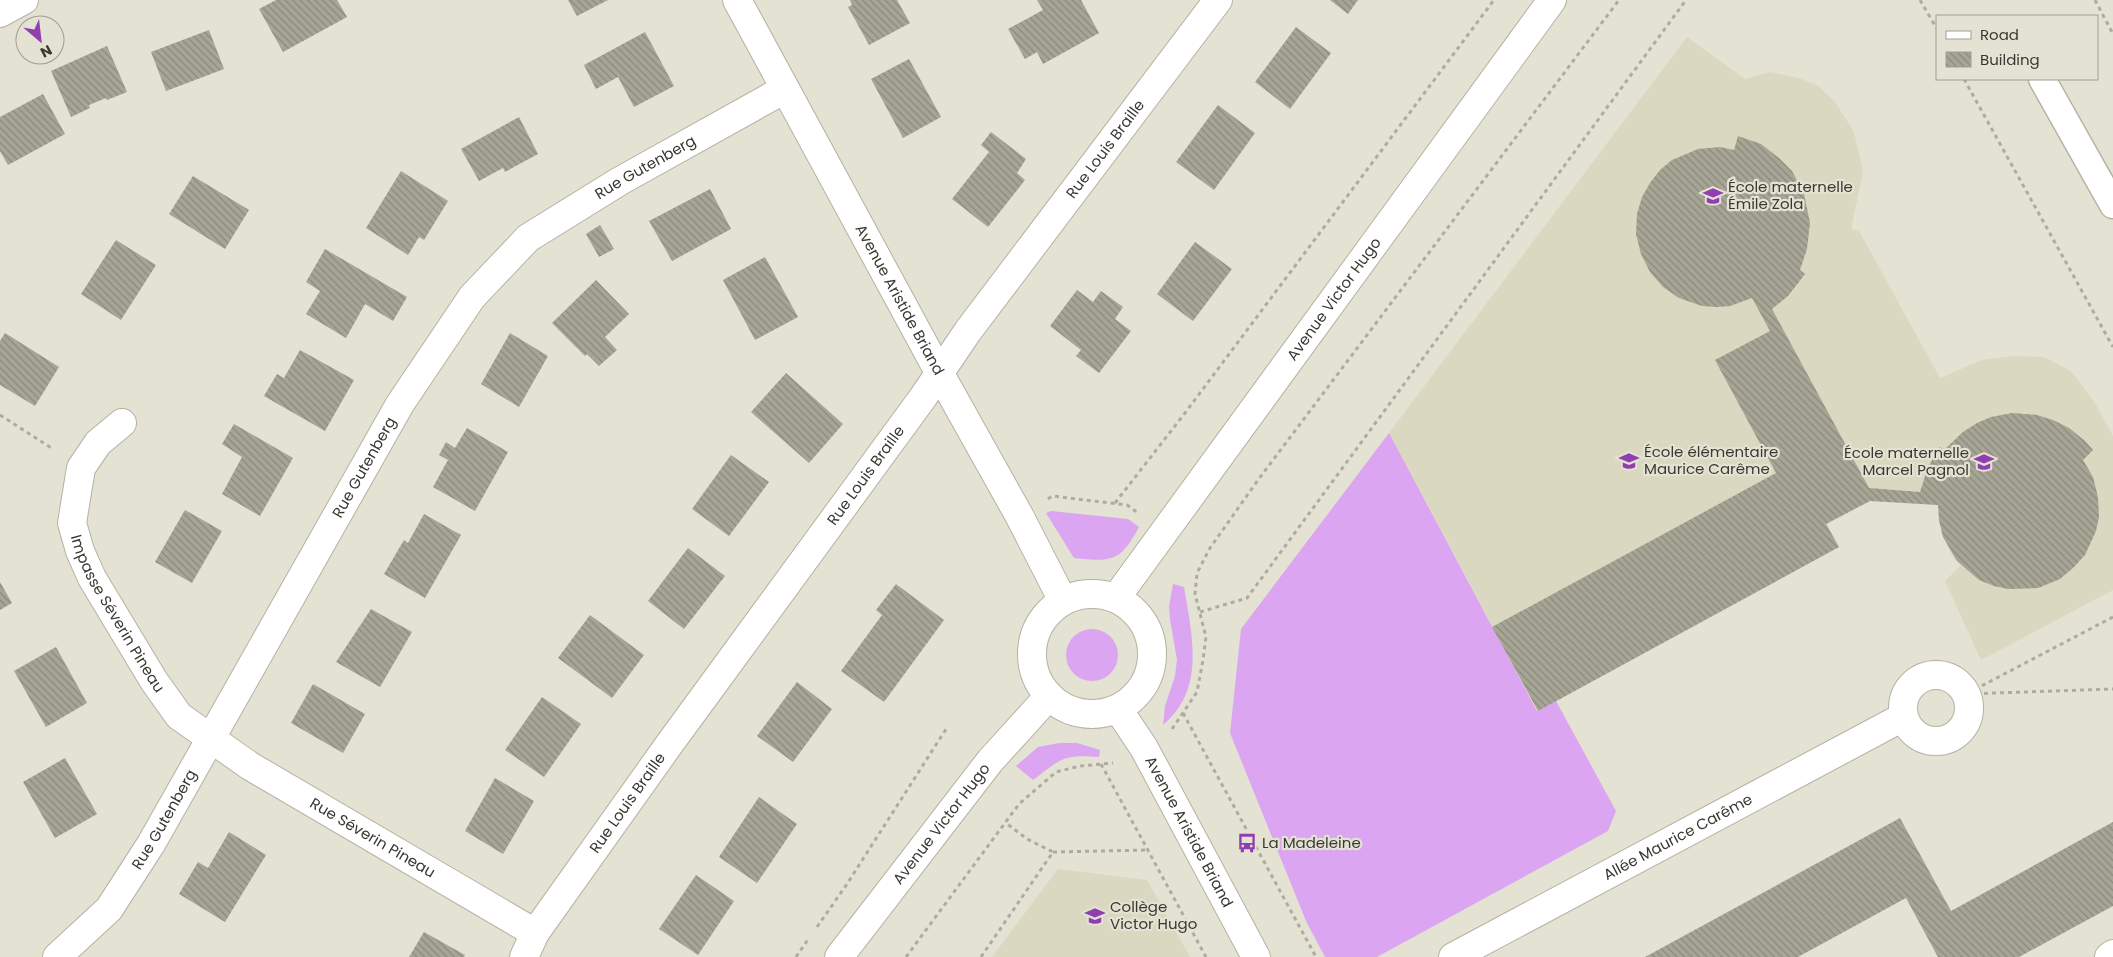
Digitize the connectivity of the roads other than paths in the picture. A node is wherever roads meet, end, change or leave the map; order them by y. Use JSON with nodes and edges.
{"nodes":[{"id":1,"x":24,"y":0,"type":"edge"},
{"id":2,"x":737,"y":0,"type":"edge"},
{"id":3,"x":1218,"y":0,"type":"edge"},
{"id":4,"x":1552,"y":0,"type":"edge"},
{"id":5,"x":0,"y":13,"type":"edge"},
{"id":6,"x":2043,"y":80,"type":"edge"},
{"id":7,"x":785,"y":89,"type":"junction"},
{"id":8,"x":2113,"y":205,"type":"edge"},
{"id":9,"x":940,"y":374,"type":"junction"},
{"id":10,"x":122,"y":423,"type":"dead end"},
{"id":11,"x":1116,"y":598,"type":"junction"},
{"id":12,"x":1063,"y":601,"type":"junction"},
{"id":13,"x":1049,"y":696,"type":"junction"},
{"id":14,"x":1118,"y":709,"type":"junction"},
{"id":15,"x":1903,"y":717,"type":"junction"},
{"id":16,"x":212,"y":737,"type":"junction"},
{"id":17,"x":530,"y":945,"type":"edge"},
{"id":18,"x":2113,"y":954,"type":"edge"},
{"id":19,"x":57,"y":957,"type":"edge"},
{"id":20,"x":839,"y":957,"type":"edge"},
{"id":21,"x":1256,"y":957,"type":"edge"},
{"id":22,"x":1453,"y":957,"type":"edge"},
{"id":23,"x":2108,"y":957,"type":"edge"}],
"edges":[{"from":1,"to":5,"type":"street"},
{"from":2,"to":7,"type":"street","name":"Avenue Aristide Briand"},
{"from":3,"to":9,"type":"street","name":"Rue Louis Braille"},
{"from":4,"to":11,"type":"street","name":"Avenue Victor Hugo"},
{"from":6,"to":8,"type":"street"},
{"from":7,"to":9,"type":"street","name":"Avenue Aristide Briand"},
{"from":7,"to":16,"type":"street","name":"Rue Gutenberg"},
{"from":9,"to":12,"type":"street","name":"Avenue Aristide Briand"},
{"from":9,"to":17,"type":"street","name":"Rue Louis Braille"},
{"from":10,"to":16,"type":"street","name":"Impasse Séverin Pineau"},
{"from":11,"to":12,"type":"street"},
{"from":11,"to":14,"type":"street"},
{"from":12,"to":13,"type":"street"},
{"from":13,"to":14,"type":"street"},
{"from":13,"to":20,"type":"street","name":"Avenue Victor Hugo"},
{"from":14,"to":21,"type":"street","name":"Avenue Aristide Briand"},
{"from":15,"to":15,"type":"street"},
{"from":15,"to":22,"type":"street","name":"Allée Maurice Carême"},
{"from":16,"to":17,"type":"street","name":"Rue Séverin Pineau"},
{"from":16,"to":19,"type":"street","name":"Rue Gutenberg"},
{"from":18,"to":23,"type":"street"}]}
